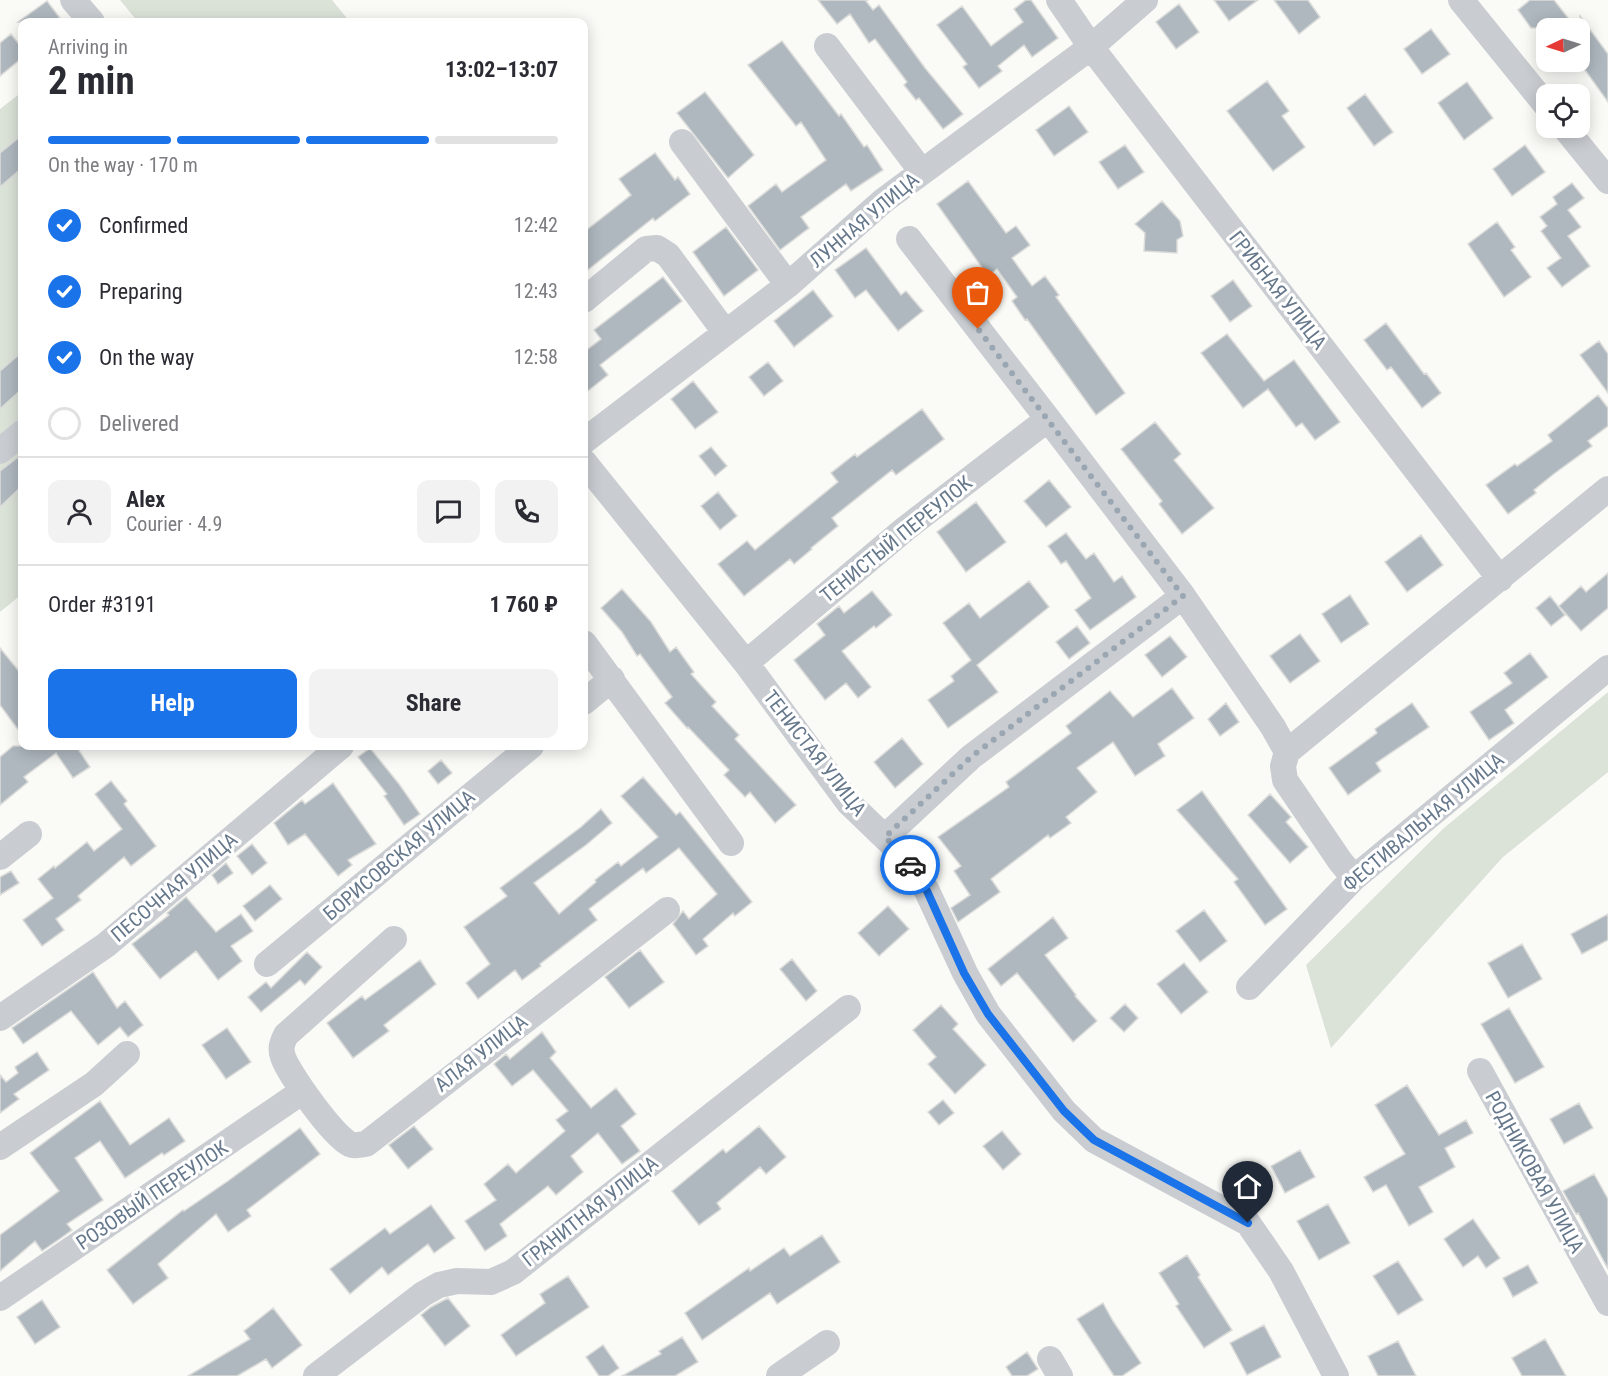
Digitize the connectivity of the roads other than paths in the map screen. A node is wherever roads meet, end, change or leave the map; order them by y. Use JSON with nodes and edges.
{"nodes":[{"id":1,"x":73,"y":0,"type":"edge"},
{"id":2,"x":1059,"y":0,"type":"edge"},
{"id":3,"x":1145,"y":0,"type":"edge"},
{"id":4,"x":1461,"y":0,"type":"edge"},
{"id":5,"x":89,"y":18,"type":"edge"},
{"id":6,"x":828,"y":46,"type":"dead end"},
{"id":7,"x":1091,"y":47,"type":"junction"},
{"id":8,"x":1536,"y":93,"type":"edge"},
{"id":9,"x":1573,"y":138,"type":"edge"},
{"id":10,"x":682,"y":142,"type":"dead end"},
{"id":11,"x":922,"y":172,"type":"junction"},
{"id":12,"x":1608,"y":181,"type":"edge"},
{"id":13,"x":909,"y":239,"type":"dead end"},
{"id":14,"x":788,"y":285,"type":"junction"},
{"id":15,"x":588,"y":297,"type":"edge"},
{"id":16,"x":725,"y":332,"type":"junction"},
{"id":17,"x":1048,"y":419,"type":"junction"},
{"id":18,"x":18,"y":436,"type":"edge"},
{"id":19,"x":588,"y":438,"type":"edge"},
{"id":20,"x":0,"y":451,"type":"edge"},
{"id":21,"x":588,"y":467,"type":"edge"},
{"id":22,"x":1608,"y":489,"type":"edge"},
{"id":23,"x":1500,"y":579,"type":"junction"},
{"id":24,"x":1183,"y":596,"type":"junction"},
{"id":25,"x":588,"y":648,"type":"edge"},
{"id":26,"x":746,"y":663,"type":"junction"},
{"id":27,"x":1608,"y":668,"type":"edge"},
{"id":28,"x":612,"y":679,"type":"junction"},
{"id":29,"x":588,"y":699,"type":"edge"},
{"id":30,"x":336,"y":750,"type":"edge"},
{"id":31,"x":526,"y":750,"type":"edge"},
{"id":32,"x":1287,"y":752,"type":"junction"},
{"id":33,"x":30,"y":834,"type":"dead end"},
{"id":34,"x":885,"y":837,"type":"junction"},
{"id":35,"x":731,"y":843,"type":"dead end"},
{"id":36,"x":0,"y":857,"type":"edge"},
{"id":37,"x":1354,"y":878,"type":"junction"},
{"id":38,"x":667,"y":910,"type":"dead end"},
{"id":39,"x":394,"y":939,"type":"dead end"},
{"id":40,"x":267,"y":964,"type":"dead end"},
{"id":41,"x":1249,"y":987,"type":"dead end"},
{"id":42,"x":848,"y":1008,"type":"dead end"},
{"id":43,"x":0,"y":1018,"type":"edge"},
{"id":44,"x":127,"y":1054,"type":"dead end"},
{"id":45,"x":1480,"y":1071,"type":"dead end"},
{"id":46,"x":303,"y":1091,"type":"junction"},
{"id":47,"x":0,"y":1148,"type":"edge"},
{"id":48,"x":0,"y":1299,"type":"edge"},
{"id":49,"x":1608,"y":1303,"type":"edge"},
{"id":50,"x":827,"y":1343,"type":"dead end"},
{"id":51,"x":316,"y":1376,"type":"edge"},
{"id":52,"x":778,"y":1376,"type":"edge"},
{"id":53,"x":1336,"y":1376,"type":"edge"}],
"edges":[{"from":1,"to":5,"type":"street"},
{"from":2,"to":7,"type":"street","name":"ГРИБНАЯ УЛИЦА"},
{"from":3,"to":7,"type":"street","name":"ЛУННАЯ УЛИЦА"},
{"from":4,"to":8,"type":"street"},
{"from":6,"to":11,"type":"street"},
{"from":7,"to":11,"type":"street","name":"ЛУННАЯ УЛИЦА"},
{"from":7,"to":23,"type":"street","name":"ГРИБНАЯ УЛИЦА"},
{"from":9,"to":12,"type":"street"},
{"from":10,"to":14,"type":"street"},
{"from":11,"to":14,"type":"street","name":"ЛУННАЯ УЛИЦА"},
{"from":13,"to":17,"type":"street"},
{"from":14,"to":16,"type":"street","name":"ЛУННАЯ УЛИЦА"},
{"from":15,"to":16,"type":"street"},
{"from":16,"to":19,"type":"street","name":"ЛУННАЯ УЛИЦА"},
{"from":17,"to":24,"type":"street"},
{"from":17,"to":26,"type":"street","name":"ТЕНИСТЫЙ ПЕРЕУЛОК"},
{"from":18,"to":20,"type":"street"},
{"from":21,"to":26,"type":"street","name":"ТЕНИСТАЯ УЛИЦА"},
{"from":22,"to":23,"type":"street"},
{"from":23,"to":32,"type":"street"},
{"from":24,"to":32,"type":"street"},
{"from":24,"to":34,"type":"street"},
{"from":25,"to":28,"type":"street"},
{"from":26,"to":34,"type":"street","name":"ТЕНИСТАЯ УЛИЦА"},
{"from":27,"to":37,"type":"street","name":"ФЕСТИВАЛЬНАЯ УЛИЦА"},
{"from":28,"to":29,"type":"street"},
{"from":28,"to":35,"type":"street"},
{"from":30,"to":43,"type":"street","name":"ПЕСОЧНАЯ УЛИЦА"},
{"from":31,"to":40,"type":"street","name":"БОРИСОВСКАЯ УЛИЦА"},
{"from":32,"to":37,"type":"street"},
{"from":33,"to":36,"type":"street"},
{"from":34,"to":53,"type":"street","name":"ТЕНИСТАЯ УЛИЦА"},
{"from":37,"to":41,"type":"street","name":"ФЕСТИВАЛЬНАЯ УЛИЦА"},
{"from":38,"to":46,"type":"street","name":"АЛАЯ УЛИЦА"},
{"from":39,"to":46,"type":"street","name":"АЛАЯ УЛИЦА"},
{"from":42,"to":51,"type":"street","name":"ГРАНИТНАЯ УЛИЦА"},
{"from":44,"to":47,"type":"street"},
{"from":45,"to":49,"type":"street","name":"РОДНИКОВАЯ УЛИЦА"},
{"from":46,"to":48,"type":"street","name":"РОЗОВЫЙ ПЕРЕУЛОК"},
{"from":50,"to":52,"type":"street"}]}
